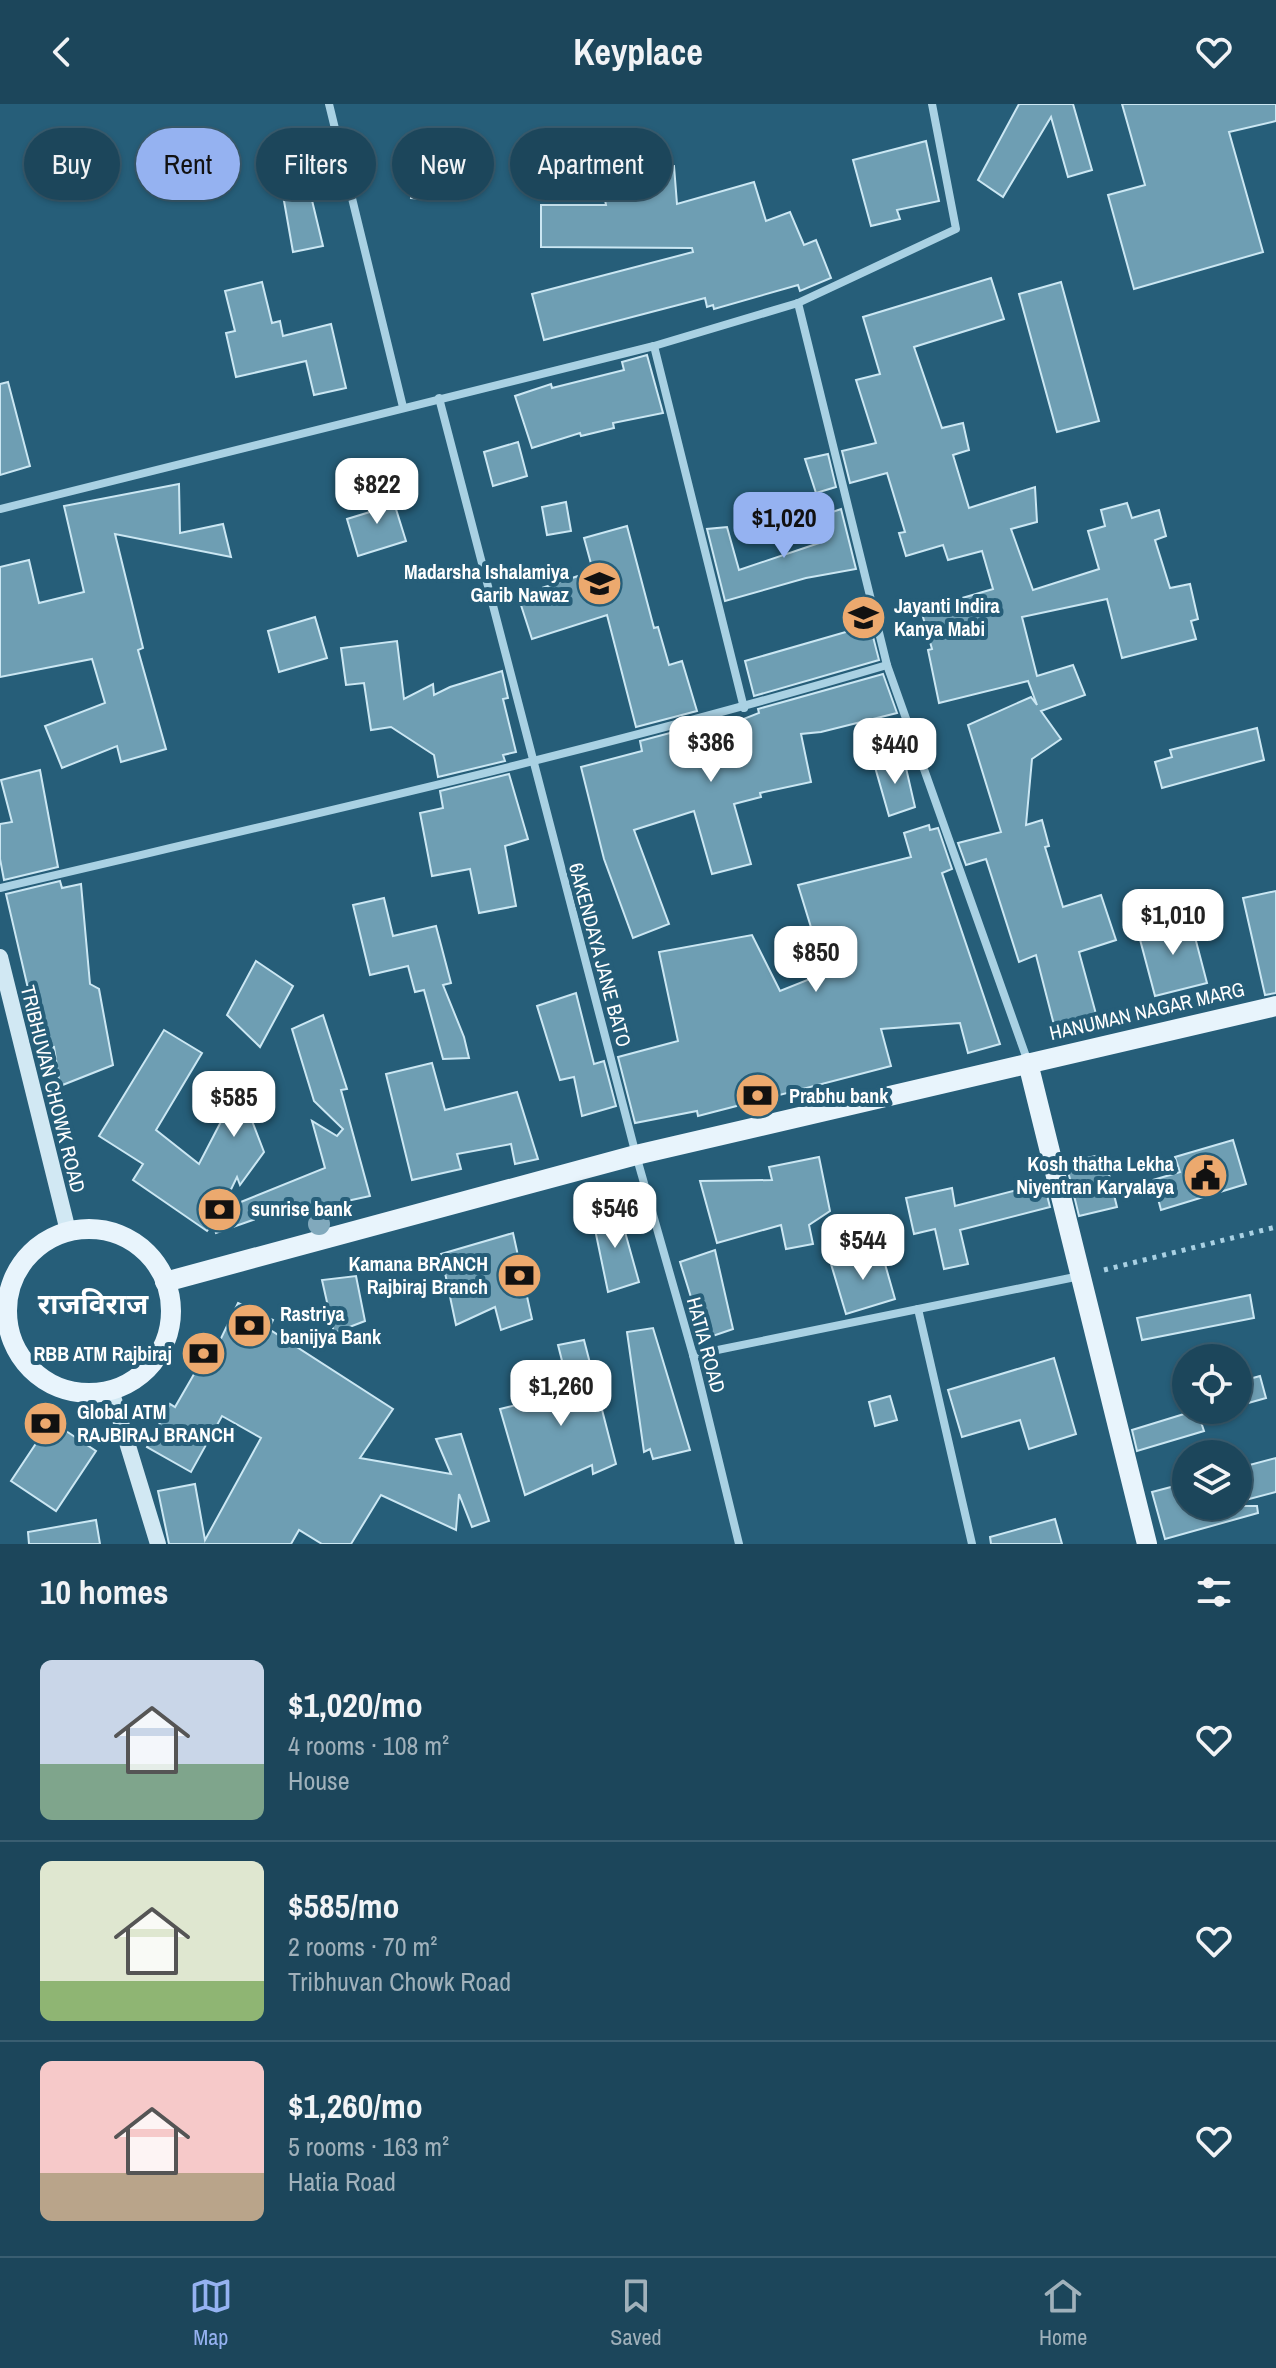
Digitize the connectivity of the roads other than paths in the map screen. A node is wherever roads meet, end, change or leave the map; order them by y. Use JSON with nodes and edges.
{"nodes":[{"id":1,"x":329,"y":104,"type":"edge"},
{"id":2,"x":932,"y":104,"type":"edge"},
{"id":3,"x":798,"y":303,"type":"junction"},
{"id":4,"x":654,"y":346,"type":"junction"},
{"id":5,"x":439,"y":398,"type":"junction"},
{"id":6,"x":403,"y":407,"type":"junction"},
{"id":7,"x":0,"y":509,"type":"edge"},
{"id":8,"x":887,"y":665,"type":"junction"},
{"id":9,"x":744,"y":708,"type":"junction"},
{"id":10,"x":532,"y":762,"type":"junction"},
{"id":11,"x":0,"y":888,"type":"edge"},
{"id":12,"x":0,"y":957,"type":"edge"},
{"id":13,"x":1276,"y":1006,"type":"edge"},
{"id":14,"x":1028,"y":1063,"type":"junction"},
{"id":15,"x":636,"y":1155,"type":"junction"},
{"id":16,"x":68,"y":1231,"type":"junction"},
{"id":17,"x":1080,"y":1276,"type":"junction"},
{"id":18,"x":165,"y":1282,"type":"junction"},
{"id":19,"x":918,"y":1309,"type":"junction"},
{"id":20,"x":4,"y":1322,"type":"edge"},
{"id":21,"x":693,"y":1355,"type":"junction"},
{"id":22,"x":111,"y":1390,"type":"junction"},
{"id":23,"x":158,"y":1544,"type":"edge"},
{"id":24,"x":739,"y":1544,"type":"edge"},
{"id":25,"x":972,"y":1544,"type":"edge"},
{"id":26,"x":1147,"y":1544,"type":"edge"}],
"edges":[{"from":1,"to":6,"type":"street"},
{"from":2,"to":3,"type":"street"},
{"from":3,"to":4,"type":"street"},
{"from":3,"to":8,"type":"street"},
{"from":4,"to":5,"type":"street"},
{"from":4,"to":9,"type":"street"},
{"from":5,"to":6,"type":"street"},
{"from":5,"to":10,"type":"street","name":"6AKENDAYA JANE BATO"},
{"from":6,"to":7,"type":"street"},
{"from":8,"to":9,"type":"street"},
{"from":8,"to":14,"type":"street"},
{"from":9,"to":10,"type":"street"},
{"from":10,"to":11,"type":"street"},
{"from":10,"to":15,"type":"street","name":"6AKENDAYA JANE BATO"},
{"from":12,"to":16,"type":"main road","name":"TRIBHUVAN CHOWK ROAD"},
{"from":13,"to":14,"type":"main road","name":"HANUMAN NAGAR MARG"},
{"from":14,"to":15,"type":"main road","name":"HANUMAN NAGAR MARG"},
{"from":14,"to":17,"type":"main road"},
{"from":15,"to":18,"type":"main road","name":"HANUMAN NAGAR MARG"},
{"from":15,"to":21,"type":"street","name":"HATIA ROAD"},
{"from":16,"to":18,"type":"main road"},
{"from":16,"to":20,"type":"main road"},
{"from":17,"to":19,"type":"street"},
{"from":17,"to":26,"type":"main road"},
{"from":18,"to":22,"type":"main road"},
{"from":19,"to":21,"type":"street"},
{"from":19,"to":25,"type":"street"},
{"from":20,"to":22,"type":"main road"},
{"from":21,"to":24,"type":"street","name":"HATIA ROAD"},
{"from":22,"to":23,"type":"main road"}]}
